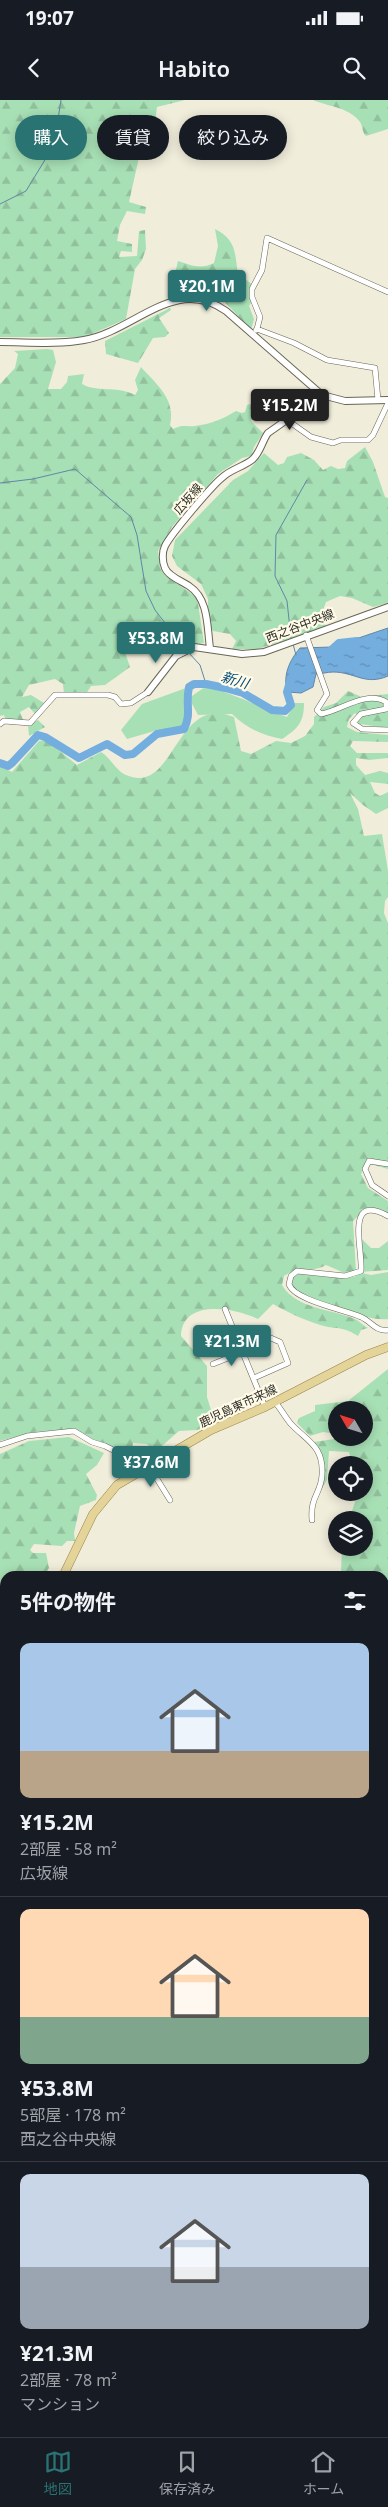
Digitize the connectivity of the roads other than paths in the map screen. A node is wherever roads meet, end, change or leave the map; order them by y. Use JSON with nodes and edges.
{"nodes":[{"id":1,"x":388,"y":292,"type":"edge"},
{"id":2,"x":255,"y":331,"type":"junction"},
{"id":3,"x":0,"y":342,"type":"edge"},
{"id":4,"x":322,"y":395,"type":"junction"},
{"id":5,"x":378,"y":400,"type":"junction"},
{"id":6,"x":388,"y":401,"type":"edge"},
{"id":7,"x":287,"y":420,"type":"junction"},
{"id":8,"x":388,"y":607,"type":"edge"},
{"id":9,"x":306,"y":636,"type":"junction"},
{"id":10,"x":210,"y":648,"type":"junction"},
{"id":11,"x":148,"y":692,"type":"joint"},
{"id":12,"x":0,"y":724,"type":"edge"},
{"id":13,"x":388,"y":730,"type":"edge"},
{"id":14,"x":388,"y":1164,"type":"edge"},
{"id":15,"x":388,"y":1196,"type":"edge"},
{"id":16,"x":388,"y":1216,"type":"edge"},
{"id":17,"x":225,"y":1309,"type":"dead end"},
{"id":18,"x":388,"y":1330,"type":"edge"},
{"id":19,"x":238,"y":1339,"type":"junction"},
{"id":20,"x":388,"y":1347,"type":"edge"},
{"id":21,"x":243,"y":1352,"type":"junction"},
{"id":22,"x":214,"y":1364,"type":"dead end"},
{"id":23,"x":254,"y":1378,"type":"junction"},
{"id":24,"x":276,"y":1402,"type":"junction"},
{"id":25,"x":265,"y":1407,"type":"junction"},
{"id":26,"x":0,"y":1445,"type":"edge"},
{"id":27,"x":149,"y":1466,"type":"junction"},
{"id":28,"x":170,"y":1500,"type":"dead end"},
{"id":29,"x":312,"y":1520,"type":"dead end"},
{"id":30,"x":65,"y":1571,"type":"edge"}],
"edges":[{"from":1,"to":2,"type":"street"},
{"from":2,"to":3,"type":"street"},
{"from":2,"to":4,"type":"street"},
{"from":2,"to":5,"type":"street"},
{"from":4,"to":5,"type":"street"},
{"from":4,"to":7,"type":"street","name":"広坂線"},
{"from":5,"to":6,"type":"street"},
{"from":6,"to":7,"type":"street"},
{"from":7,"to":10,"type":"street","name":"広坂線"},
{"from":8,"to":9,"type":"street","name":"西之谷中央線"},
{"from":9,"to":10,"type":"street","name":"西之谷中央線"},
{"from":9,"to":13,"type":"street"},
{"from":10,"to":11,"type":"street","name":"西之谷中央線"},
{"from":11,"to":12,"type":"street"},
{"from":14,"to":15,"type":"street"},
{"from":16,"to":18,"type":"street"},
{"from":17,"to":19,"type":"street"},
{"from":19,"to":21,"type":"street"},
{"from":19,"to":23,"type":"street"},
{"from":20,"to":24,"type":"main road","name":"鹿児島東市来線"},
{"from":21,"to":22,"type":"street"},
{"from":21,"to":23,"type":"street"},
{"from":23,"to":25,"type":"street"},
{"from":24,"to":25,"type":"main road","name":"鹿児島東市来線"},
{"from":24,"to":29,"type":"street"},
{"from":25,"to":27,"type":"main road","name":"鹿児島東市来線"},
{"from":26,"to":27,"type":"street"},
{"from":27,"to":28,"type":"street"},
{"from":27,"to":30,"type":"main road","name":"鹿児島東市来線"}]}
